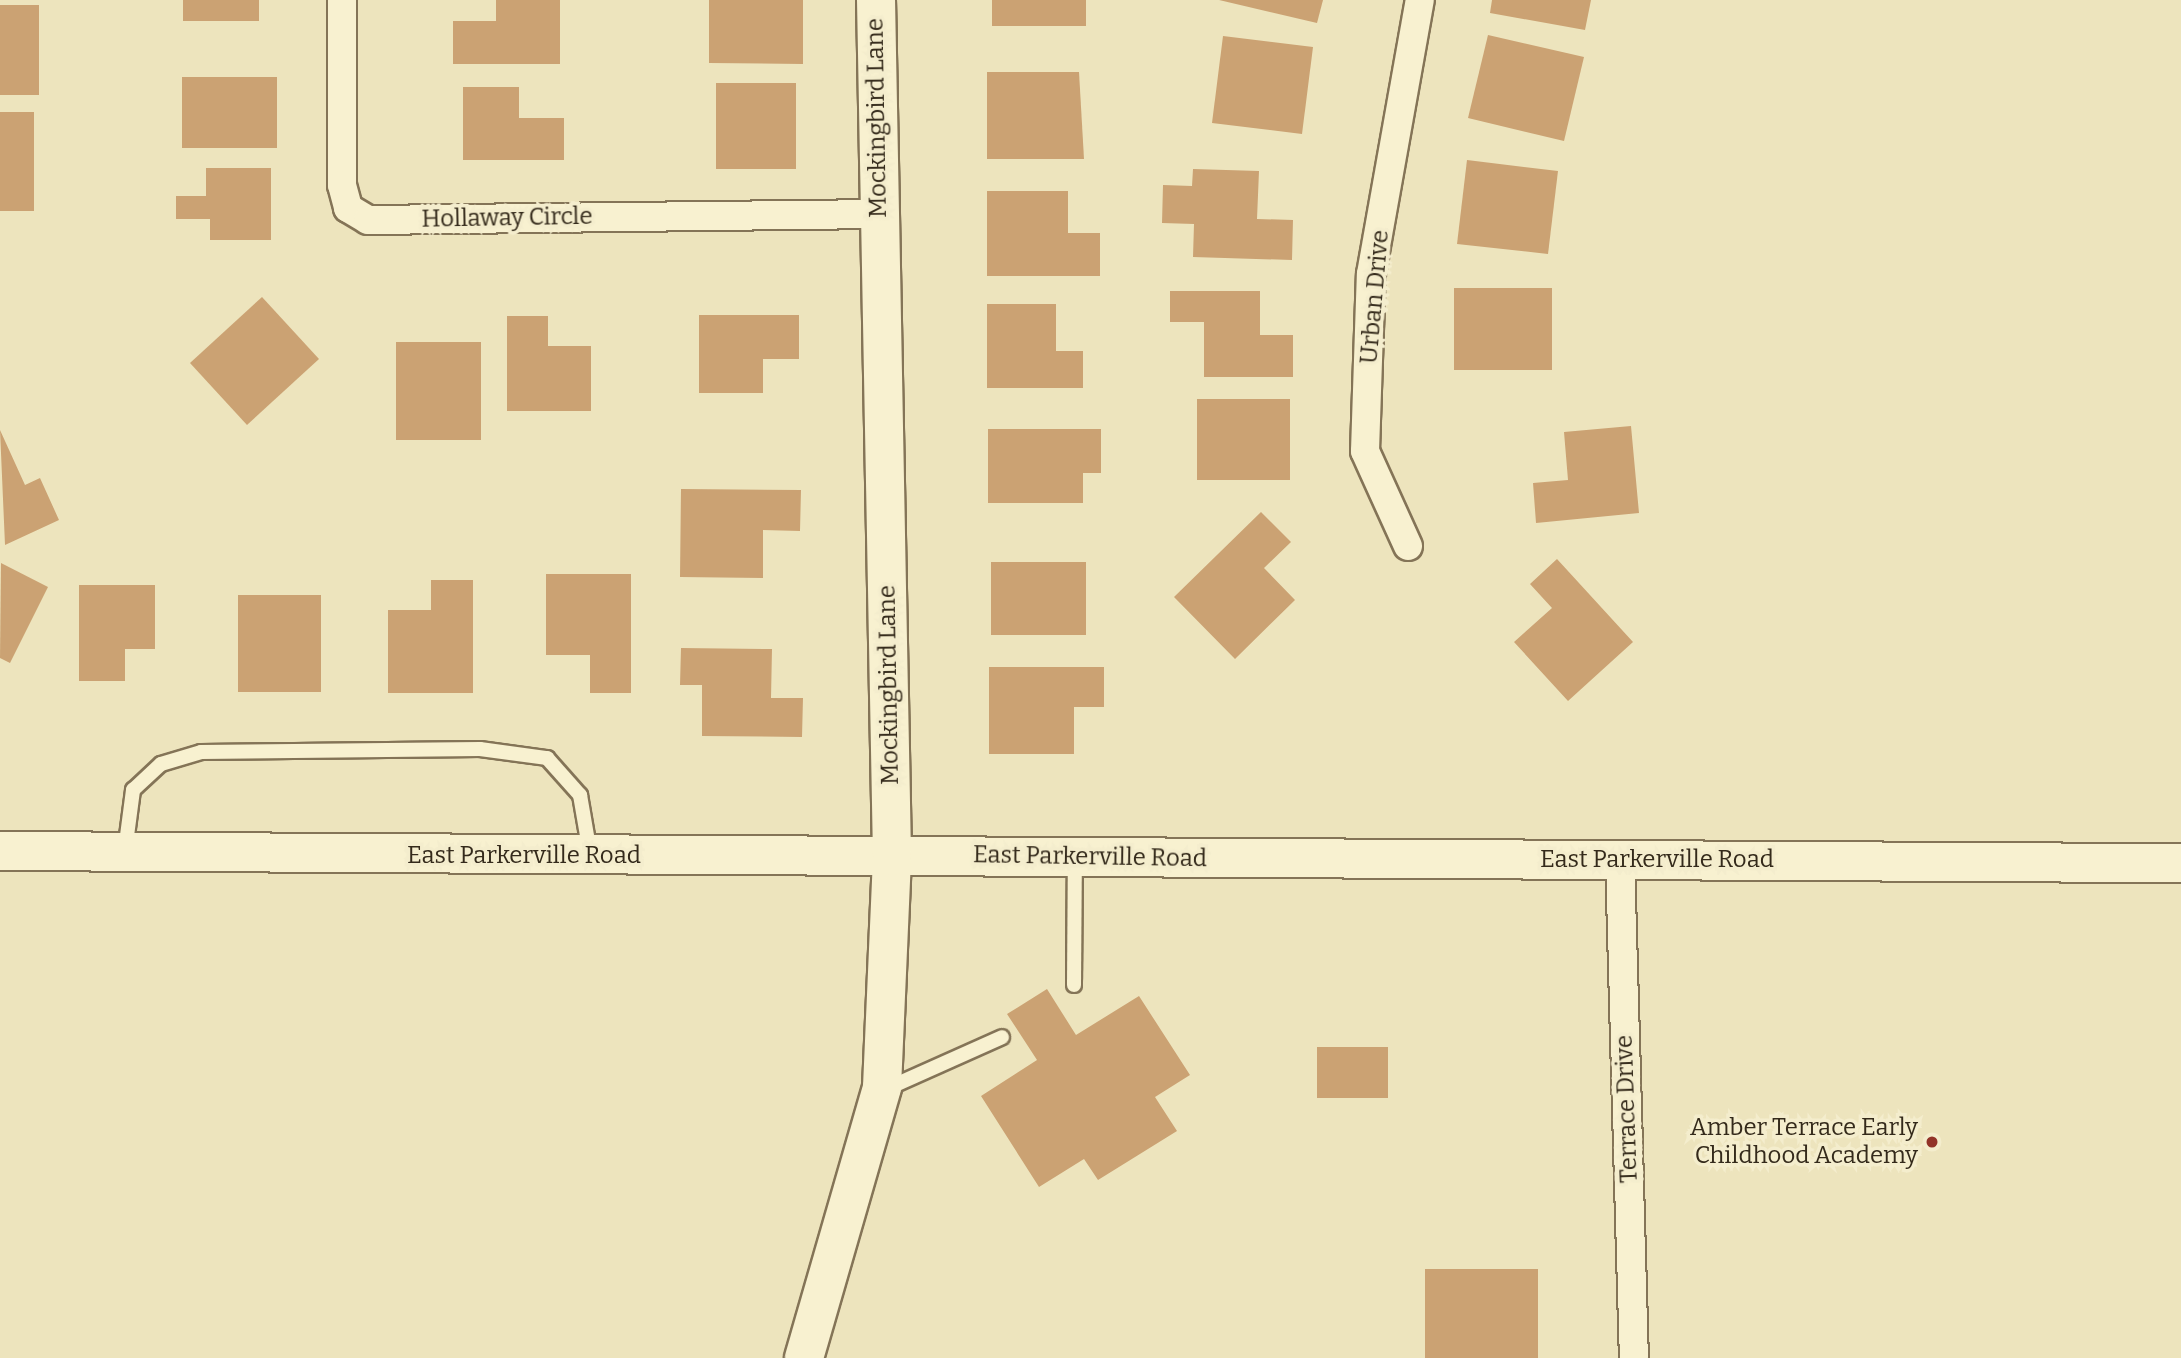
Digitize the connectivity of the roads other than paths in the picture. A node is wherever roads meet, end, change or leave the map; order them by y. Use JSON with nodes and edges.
{"nodes":[{"id":1,"x":342,"y":0,"type":"edge"},
{"id":2,"x":876,"y":0,"type":"edge"},
{"id":3,"x":1420,"y":0,"type":"edge"},
{"id":4,"x":878,"y":214,"type":"junction"},
{"id":5,"x":1408,"y":546,"type":"dead end"},
{"id":6,"x":0,"y":851,"type":"edge"},
{"id":7,"x":124,"y":853,"type":"junction"},
{"id":8,"x":892,"y":856,"type":"junction"},
{"id":9,"x":591,"y":857,"type":"junction"},
{"id":10,"x":1075,"y":857,"type":"junction"},
{"id":11,"x":1620,"y":860,"type":"junction"},
{"id":12,"x":2181,"y":863,"type":"edge"},
{"id":13,"x":1074,"y":985,"type":"dead end"},
{"id":14,"x":1002,"y":1037,"type":"dead end"},
{"id":15,"x":881,"y":1091,"type":"junction"},
{"id":16,"x":804,"y":1358,"type":"edge"},
{"id":17,"x":1634,"y":1358,"type":"edge"}],
"edges":[{"from":1,"to":4,"type":"street","name":"Hollaway Circle"},
{"from":2,"to":4,"type":"main road","name":"Mockingbird Lane"},
{"from":3,"to":5,"type":"street","name":"Urban Drive"},
{"from":4,"to":8,"type":"main road","name":"Mockingbird Lane"},
{"from":6,"to":7,"type":"main road","name":"East Parkerville Road"},
{"from":7,"to":9,"type":"main road","name":"East Parkerville Road"},
{"from":7,"to":9,"type":"lane"},
{"from":8,"to":9,"type":"main road","name":"East Parkerville Road"},
{"from":8,"to":10,"type":"main road","name":"East Parkerville Road"},
{"from":8,"to":15,"type":"main road","name":"Mockingbird Lane"},
{"from":10,"to":11,"type":"main road","name":"East Parkerville Road"},
{"from":10,"to":13,"type":"lane"},
{"from":11,"to":12,"type":"main road","name":"East Parkerville Road"},
{"from":11,"to":17,"type":"street","name":"Terrace Drive"},
{"from":14,"to":15,"type":"lane"},
{"from":15,"to":16,"type":"main road","name":"Mockingbird Lane"}]}
